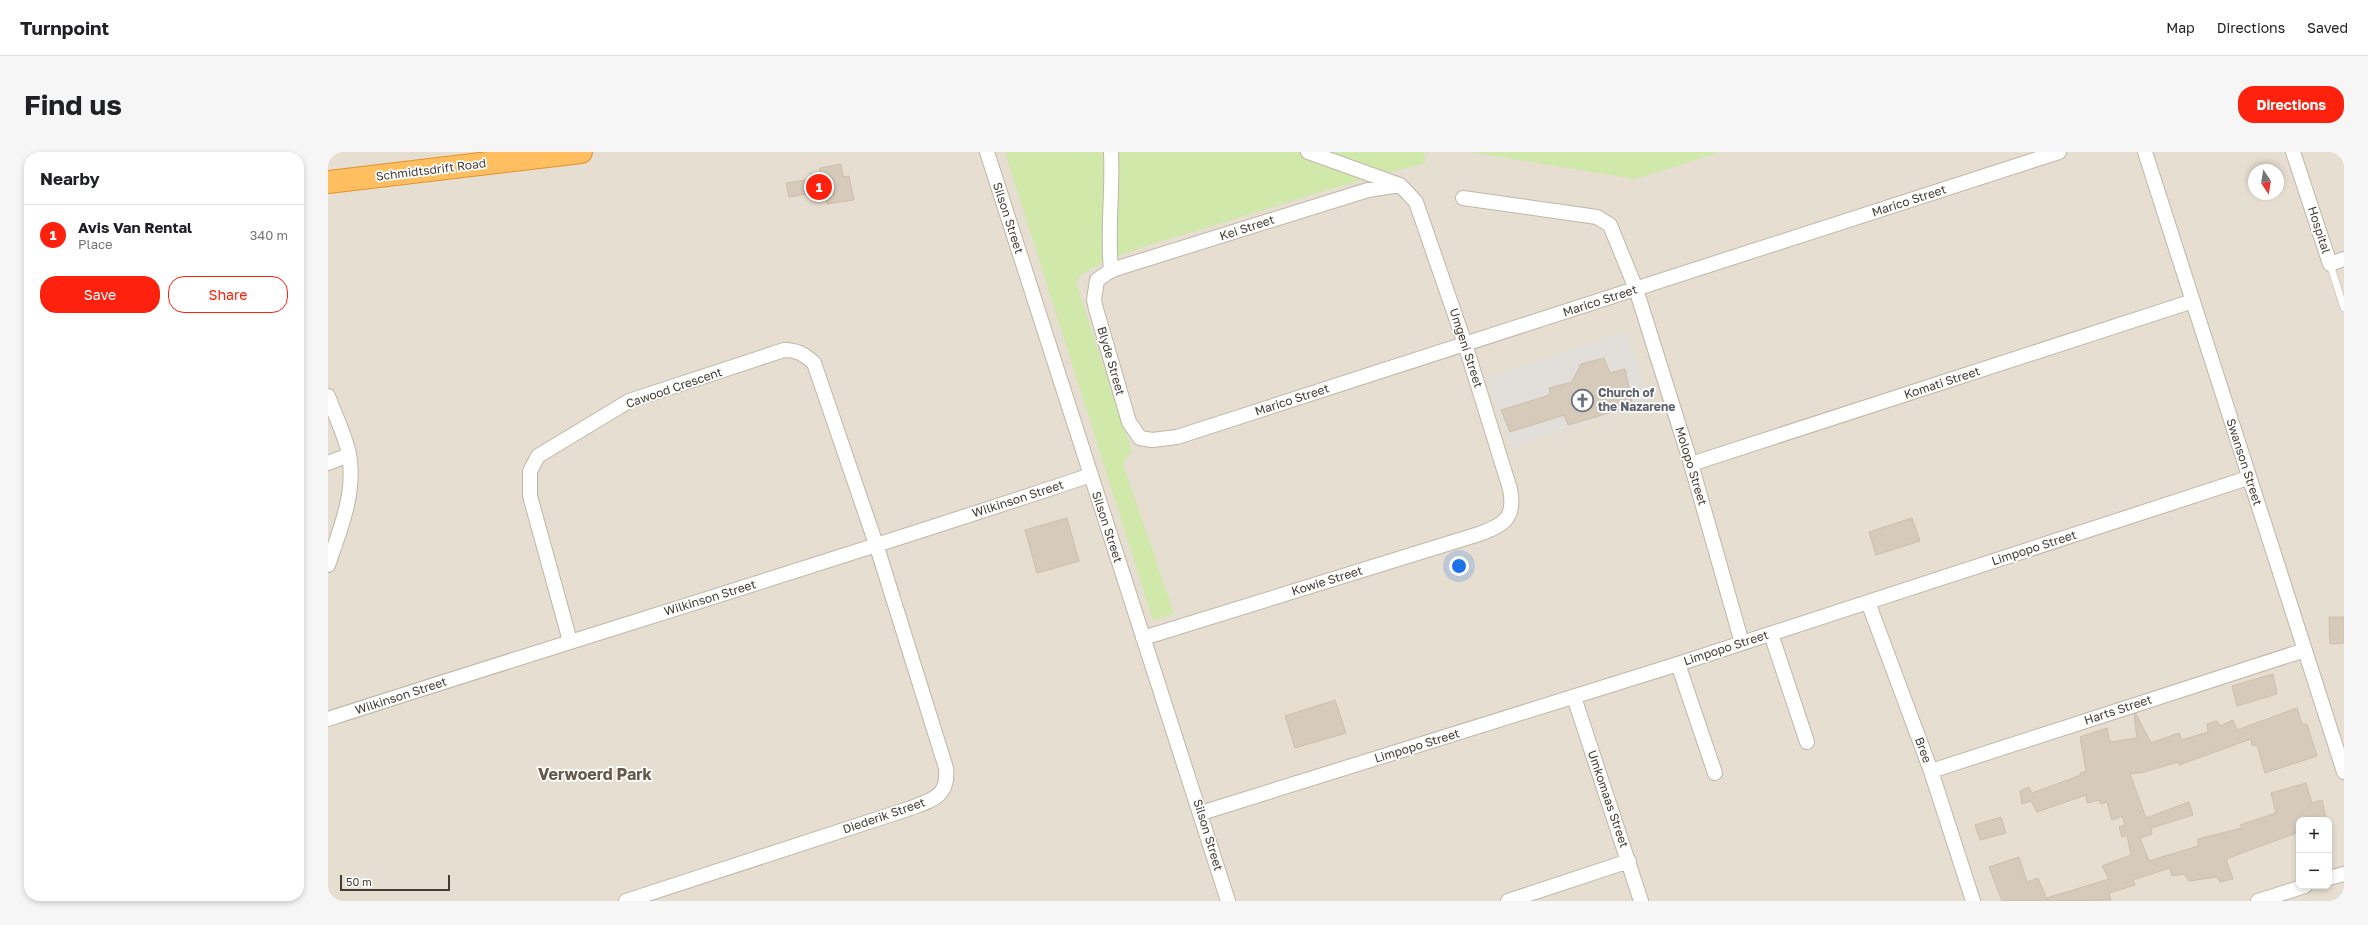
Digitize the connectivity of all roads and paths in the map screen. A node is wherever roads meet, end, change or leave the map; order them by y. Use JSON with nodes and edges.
{"nodes":[{"id":1,"x":581,"y":152,"type":"edge"},
{"id":2,"x":987,"y":152,"type":"edge"},
{"id":3,"x":1112,"y":152,"type":"edge"},
{"id":4,"x":1308,"y":152,"type":"edge"},
{"id":5,"x":2059,"y":152,"type":"edge"},
{"id":6,"x":2145,"y":152,"type":"edge"},
{"id":7,"x":2293,"y":152,"type":"edge"},
{"id":8,"x":328,"y":182,"type":"edge"},
{"id":9,"x":1400,"y":185,"type":"junction"},
{"id":10,"x":1463,"y":198,"type":"dead end"},
{"id":11,"x":2344,"y":259,"type":"edge"},
{"id":12,"x":2330,"y":264,"type":"junction"},
{"id":13,"x":1110,"y":271,"type":"junction"},
{"id":14,"x":1097,"y":280,"type":"joint"},
{"id":15,"x":1636,"y":289,"type":"junction"},
{"id":16,"x":2193,"y":301,"type":"junction"},
{"id":17,"x":2344,"y":308,"type":"edge"},
{"id":18,"x":1465,"y":344,"type":"junction"},
{"id":19,"x":328,"y":396,"type":"edge"},
{"id":20,"x":1140,"y":438,"type":"joint"},
{"id":21,"x":349,"y":455,"type":"junction"},
{"id":22,"x":328,"y":463,"type":"edge"},
{"id":23,"x":1691,"y":464,"type":"junction"},
{"id":24,"x":1091,"y":475,"type":"junction"},
{"id":25,"x":2248,"y":478,"type":"junction"},
{"id":26,"x":1507,"y":517,"type":"joint"},
{"id":27,"x":876,"y":547,"type":"junction"},
{"id":28,"x":328,"y":565,"type":"edge"},
{"id":29,"x":1868,"y":602,"type":"junction"},
{"id":30,"x":1771,"y":634,"type":"junction"},
{"id":31,"x":1144,"y":638,"type":"junction"},
{"id":32,"x":570,"y":641,"type":"junction"},
{"id":33,"x":1742,"y":643,"type":"junction"},
{"id":34,"x":2305,"y":650,"type":"junction"},
{"id":35,"x":1678,"y":664,"type":"junction"},
{"id":36,"x":1574,"y":697,"type":"junction"},
{"id":37,"x":328,"y":719,"type":"edge"},
{"id":38,"x":1807,"y":742,"type":"dead end"},
{"id":39,"x":1931,"y":771,"type":"junction"},
{"id":40,"x":2344,"y":772,"type":"edge"},
{"id":41,"x":1714,"y":773,"type":"dead end"},
{"id":42,"x":1201,"y":813,"type":"junction"},
{"id":43,"x":1628,"y":861,"type":"junction"},
{"id":44,"x":2344,"y":874,"type":"edge"},
{"id":45,"x":2332,"y":877,"type":"edge"},
{"id":46,"x":2296,"y":889,"type":"edge"},
{"id":47,"x":626,"y":901,"type":"edge"},
{"id":48,"x":1228,"y":901,"type":"edge"},
{"id":49,"x":1508,"y":901,"type":"edge"},
{"id":50,"x":1641,"y":901,"type":"edge"},
{"id":51,"x":1973,"y":901,"type":"edge"},
{"id":52,"x":2258,"y":901,"type":"edge"}],
"edges":[{"from":1,"to":8,"type":"highway","name":"Schmidtsdrift Road"},
{"from":2,"to":24,"type":"street","name":"Silson Street"},
{"from":3,"to":13,"type":"street"},
{"from":4,"to":9,"type":"street"},
{"from":5,"to":15,"type":"street","name":"Marico Street"},
{"from":6,"to":16,"type":"street","name":"Swanson Street"},
{"from":7,"to":12,"type":"street","name":"Hospital"},
{"from":9,"to":13,"type":"street","name":"Kei Street"},
{"from":9,"to":18,"type":"street","name":"Umgeni Street"},
{"from":10,"to":15,"type":"street","name":"Molopo Street"},
{"from":11,"to":12,"type":"street"},
{"from":12,"to":17,"type":"lane","name":"Hospital"},
{"from":13,"to":14,"type":"street","name":"Kei Street"},
{"from":14,"to":20,"type":"street","name":"Blyde Street"},
{"from":15,"to":18,"type":"street","name":"Marico Street"},
{"from":15,"to":23,"type":"street","name":"Molopo Street"},
{"from":16,"to":23,"type":"street","name":"Komati Street"},
{"from":16,"to":25,"type":"street","name":"Swanson Street"},
{"from":18,"to":20,"type":"street","name":"Marico Street"},
{"from":18,"to":26,"type":"street","name":"Umgeni Street"},
{"from":19,"to":21,"type":"street"},
{"from":21,"to":22,"type":"street"},
{"from":21,"to":28,"type":"street"},
{"from":23,"to":33,"type":"street","name":"Molopo Street"},
{"from":24,"to":27,"type":"street","name":"Wilkinson Street"},
{"from":24,"to":31,"type":"street","name":"Silson Street"},
{"from":25,"to":29,"type":"street","name":"Limpopo Street"},
{"from":25,"to":34,"type":"street","name":"Swanson Street"},
{"from":26,"to":31,"type":"street","name":"Kowie Street"},
{"from":27,"to":32,"type":"street","name":"Wilkinson Street"},
{"from":27,"to":32,"type":"street","name":"Cawood Crescent"},
{"from":27,"to":47,"type":"street","name":"Diederik Street"},
{"from":29,"to":30,"type":"street","name":"Limpopo Street"},
{"from":29,"to":39,"type":"street","name":"Bree"},
{"from":30,"to":33,"type":"street","name":"Limpopo Street"},
{"from":30,"to":38,"type":"street"},
{"from":31,"to":42,"type":"street","name":"Silson Street"},
{"from":32,"to":37,"type":"street","name":"Wilkinson Street"},
{"from":33,"to":35,"type":"street","name":"Limpopo Street"},
{"from":34,"to":39,"type":"street","name":"Harts Street"},
{"from":34,"to":40,"type":"street","name":"Swanson Street"},
{"from":35,"to":36,"type":"street","name":"Limpopo Street"},
{"from":35,"to":41,"type":"street"},
{"from":36,"to":42,"type":"street","name":"Limpopo Street"},
{"from":36,"to":43,"type":"street","name":"Umkomaas Street"},
{"from":39,"to":51,"type":"street","name":"Bree"},
{"from":42,"to":48,"type":"street","name":"Silson Street"},
{"from":43,"to":49,"type":"street"},
{"from":43,"to":50,"type":"street","name":"Umkomaas Street"},
{"from":44,"to":45,"type":"street"},
{"from":46,"to":52,"type":"street"}]}
